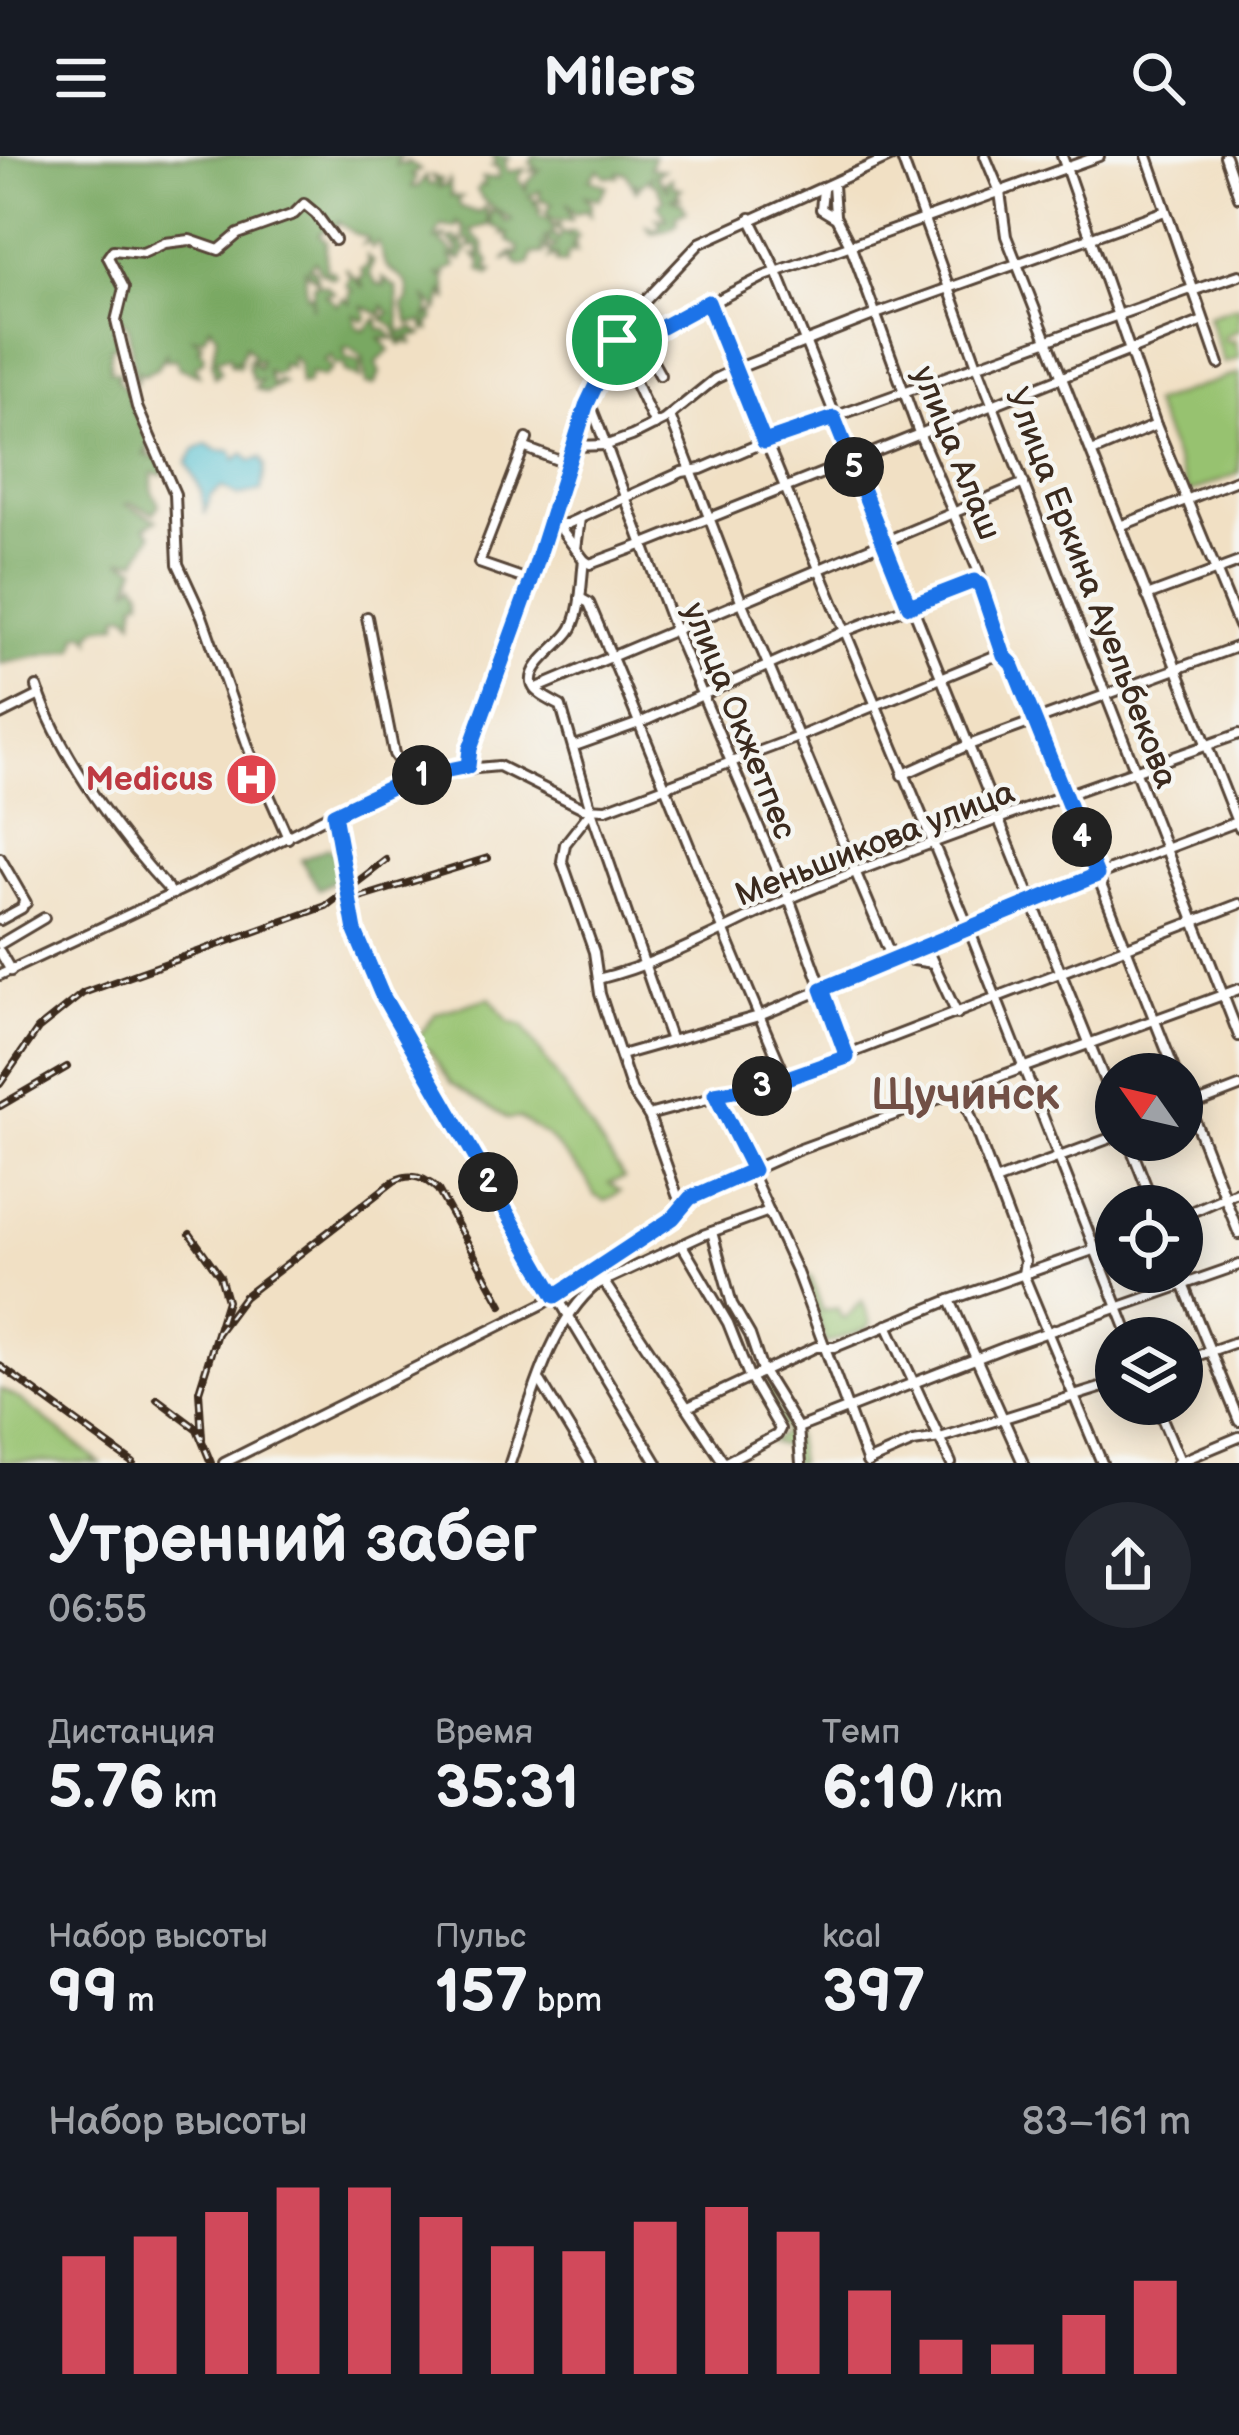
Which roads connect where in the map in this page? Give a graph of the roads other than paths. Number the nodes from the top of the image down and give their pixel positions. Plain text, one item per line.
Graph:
1 (897, 156) edge
2 (985, 156) edge
3 (1061, 156) edge
4 (1099, 156) edge
5 (1147, 156) edge
6 (1225, 156) edge
7 (991, 169) junction
8 (1066, 169) junction
9 (833, 185) junction
10 (823, 190) junction
11 (1000, 192) junction
12 (1239, 197) edge
13 (986, 198) junction
14 (1003, 210) junction
15 (1165, 212) junction
16 (835, 217) junction
17 (750, 218) junction
18 (924, 222) junction
19 (1088, 239) junction
20 (335, 240) dead end
21 (850, 248) junction
22 (1020, 265) junction
23 (777, 272) junction
24 (1239, 275) edge
25 (950, 290) junction
26 (1191, 290) junction
27 (708, 302) junction
28 (876, 314) junction
29 (1117, 315) junction
30 (1203, 321) junction
31 (640, 339) junction
32 (623, 340) junction
33 (1048, 341) junction
34 (804, 342) junction
35 (1129, 348) junction
36 (1219, 364) dead end
37 (977, 365) junction
38 (736, 369) junction
39 (660, 375) dead end
40 (1062, 377) junction
41 (903, 391) junction
42 (993, 402) junction
43 (586, 406) junction
44 (670, 416) junction
45 (834, 418) junction
46 (655, 425) junction
47 (1156, 425) junction
48 (919, 433) junction
49 (764, 442) junction
50 (607, 445) junction
51 (574, 446) junction
52 (1092, 452) junction
53 (851, 460) junction
54 (568, 464) junction
55 (692, 470) junction
56 (1239, 479) edge
57 (1024, 483) junction
58 (783, 488) junction
59 (1188, 498) junction
60 (627, 499) junction
61 (953, 516) junction
62 (709, 517) junction
63 (580, 518) junction
64 (554, 525) junction
65 (1120, 526) junction
66 (644, 544) junction
67 (884, 545) junction
68 (576, 550) junction
69 (584, 560) junction
70 (1239, 562) edge
71 (1217, 570) junction
72 (818, 572) junction
73 (531, 581) junction
74 (978, 581) junction
75 (1147, 596) junction
76 (580, 598) junction
77 (742, 603) junction
78 (909, 606) junction
79 (367, 616) dead end
80 (1239, 626) edge
81 (674, 628) junction
82 (843, 632) junction
83 (1239, 646) edge
84 (611, 655) junction
85 (1004, 656) junction
86 (769, 665) junction
87 (1178, 668) junction
88 (940, 678) junction
89 (534, 689) junction
90 (700, 694) junction
91 (1106, 694) junction
92 (874, 704) junction
93 (0, 715) edge
94 (1036, 720) junction
95 (642, 722) junction
96 (1239, 734) edge
97 (798, 737) junction
98 (1208, 745) junction
99 (575, 746) junction
100 (966, 746) junction
101 (728, 762) junction
102 (468, 766) junction
103 (1136, 770) junction
104 (902, 775) junction
105 (410, 778) junction
106 (667, 784) junction
107 (1066, 796) junction
108 (591, 810) junction
109 (334, 814) junction
110 (997, 820) junction
111 (1238, 823) edge
112 (288, 838) junction
113 (934, 845) junction
114 (1166, 847) junction
115 (0, 858) edge
116 (854, 872) junction
117 (1097, 875) junction
118 (173, 894) junction
119 (789, 898) junction
120 (1030, 902) junction
121 (1239, 904) edge
122 (44, 918) dead end
123 (0, 920) edge
124 (1195, 921) junction
125 (969, 929) junction
126 (723, 930) junction
127 (1126, 945) junction
128 (926, 947) junction
129 (0, 948) edge
130 (896, 959) junction
131 (934, 963) junction
132 (644, 964) junction
133 (11, 970) junction
134 (1060, 973) junction
135 (0, 974) edge
136 (598, 979) junction
137 (822, 989) junction
138 (1239, 989) edge
139 (1221, 995) junction
140 (996, 998) junction
141 (957, 1013) junction
142 (759, 1016) junction
143 (1154, 1018) junction
144 (1239, 1036) edge
145 (670, 1041) junction
146 (1090, 1042) junction
147 (1168, 1053) edge
148 (621, 1054) junction
149 (1095, 1055) edge
150 (847, 1057) junction
151 (1020, 1067) junction
152 (786, 1078) junction
153 (1239, 1087) edge
154 (961, 1091) junction
155 (715, 1094) junction
156 (1203, 1101) edge
157 (648, 1115) junction
158 (1095, 1144) edge
159 (1203, 1147) edge
160 (1056, 1159) junction
161 (753, 1170) junction
162 (995, 1180) junction
163 (1239, 1191) edge
164 (1224, 1197) junction
165 (684, 1204) junction
166 (1203, 1206) edge
167 (769, 1211) junction
168 (712, 1232) junction
169 (1239, 1234) edge
170 (682, 1245) junction
171 (1093, 1251) junction
172 (1239, 1265) edge
173 (595, 1270) junction
174 (1023, 1274) junction
175 (1203, 1278) edge
176 (604, 1282) junction
177 (1162, 1293) edge
178 (1185, 1293) edge
179 (555, 1296) junction
180 (950, 1300) junction
181 (1119, 1310) junction
182 (567, 1317) junction
183 (1122, 1317) edge
184 (887, 1325) junction
185 (1048, 1333) junction
186 (1239, 1341) edge
187 (824, 1347) junction
188 (1210, 1351) junction
189 (1203, 1354) edge
190 (975, 1360) junction
191 (762, 1370) junction
192 (749, 1376) junction
193 (540, 1381) junction
194 (913, 1384) junction
195 (1095, 1389) edge
196 (1075, 1394) junction
197 (688, 1407) junction
198 (849, 1408) junction
199 (1002, 1417) junction
200 (1239, 1420) edge
201 (1165, 1425) edge
202 (798, 1428) junction
203 (1239, 1437) edge
204 (940, 1438) junction
205 (512, 1461) edge
206 (1180, 1462) edge
207 (224, 1463) edge
208 (590, 1463) edge
209 (657, 1463) edge
210 (724, 1463) edge
211 (801, 1463) edge
212 (867, 1463) edge
213 (951, 1463) edge
214 (1023, 1463) edge
215 (1102, 1463) edge

1 - 9 street
1 - 18 street, Улица Еркина Ауельбекова
2 - 7 street
3 - 8 street
4 - 8 street
5 - 15 street
6 - 12 street
7 - 11 street
7 - 13 street
8 - 11 street
8 - 19 street
9 - 10 street
9 - 16 street
10 - 16 street, улица Алаш
10 - 17 street
11 - 13 street
11 - 14 street
13 - 14 street
13 - 18 street
14 - 22 street
15 - 19 street
15 - 26 street
16 - 21 street, улица Алаш
17 - 23 street
17 - 32 street
18 - 21 street
18 - 25 street, Улица Еркина Ауельбекова
19 - 22 street
19 - 29 street
20 - 112 street
21 - 23 street
21 - 28 street, улица Алаш
22 - 25 street
22 - 33 street
23 - 27 street
23 - 34 street
24 - 26 street
25 - 28 street
25 - 37 street, Улица Еркина Ауельбекова
26 - 29 street
26 - 30 street
27 - 31 street
27 - 38 street
28 - 34 street
28 - 41 street, улица Алаш
29 - 33 street
29 - 35 street
30 - 35 street
30 - 36 street
31 - 32 street
31 - 39 street
32 - 43 street
32 - 46 street
33 - 37 street
33 - 40 street
34 - 38 street
34 - 45 street
35 - 40 street
35 - 47 street
37 - 41 street
37 - 42 street, Улица Еркина Ауельбекова
38 - 44 street
38 - 49 street
40 - 42 street
40 - 52 street
41 - 45 street
41 - 48 street, улица Алаш
42 - 48 street
42 - 57 street, Улица Еркина Ауельбекова
43 - 50 street, улица Окжетпес
43 - 51 street
44 - 46 street
44 - 55 street
45 - 49 street
45 - 53 street
46 - 50 street
47 - 52 street
47 - 59 street
48 - 53 street
48 - 61 street, улица Алаш
49 - 55 street
49 - 58 street
50 - 51 street
50 - 60 street, улица Окжетпес
51 - 54 street
52 - 65 street
53 - 58 street
53 - 67 street
54 - 64 street
54 - 73 street
55 - 60 street
55 - 62 street
56 - 59 street
57 - 61 street
57 - 91 street, Улица Еркина Ауельбекова
58 - 62 street
58 - 72 street
59 - 65 street
59 - 71 street
60 - 63 street
60 - 66 street, улица Окжетпес
61 - 67 street
61 - 74 street, улица Алаш
62 - 66 street
62 - 77 street
63 - 64 street
63 - 68 street
64 - 68 street
64 - 73 street
65 - 75 street
66 - 69 street
66 - 81 street, улица Окжетпес
67 - 72 street
67 - 78 street
68 - 69 street
69 - 76 street
70 - 71 street
71 - 75 street
71 - 80 street
72 - 77 street
72 - 82 street
73 - 102 street
74 - 78 street
74 - 85 street, улица Алаш
75 - 87 street
76 - 84 street
76 - 89 street
77 - 81 street
77 - 86 street
78 - 82 street
78 - 88 street
79 - 105 street
81 - 84 street
81 - 90 street, улица Окжетпес
82 - 86 street
82 - 92 street
83 - 87 street
84 - 89 street
84 - 95 street
85 - 88 street
85 - 94 street, улица Алаш
86 - 90 street
86 - 97 street
87 - 91 street
87 - 98 street
88 - 92 street
88 - 100 street
89 - 99 street
90 - 95 street
90 - 101 street, улица Окжетпес
91 - 94 street
91 - 103 street, Улица Еркина Ауельбекова
92 - 97 street
92 - 104 street
93 - 118 street
94 - 100 street
94 - 107 street, улица Алаш
95 - 99 street
95 - 106 street
96 - 98 street, Меньшикова улица
97 - 101 street
97 - 116 street
98 - 103 street, Меньшикова улица
98 - 111 street
99 - 108 street
100 - 104 street
100 - 110 street
101 - 106 street
101 - 119 street, улица Окжетпес
102 - 105 street
102 - 108 street
103 - 107 street, Меньшикова улица
103 - 114 street, Улица Еркина Ауельбекова
104 - 113 street
105 - 109 street
106 - 108 street
106 - 126 street
107 - 110 street, Меньшикова улица
107 - 117 street, улица Алаш
108 - 132 street
108 - 136 street
109 - 112 street
109 - 179 street
110 - 113 street, Меньшикова улица
110 - 120 street
111 - 114 street
112 - 118 street
113 - 116 street, Меньшикова улица
113 - 125 street
114 - 117 street
114 - 124 street, Улица Еркина Ауельбекова
115 - 123 street
116 - 119 street, Меньшикова улица
116 - 130 street
117 - 120 street
117 - 127 street, улица Алаш
118 - 133 street
119 - 126 street, Меньшикова улица
119 - 137 street, улица Окжетпес
120 - 125 street
120 - 134 street
121 - 124 street
122 - 129 street
124 - 127 street
124 - 139 street, Улица Еркина Ауельбекова
125 - 128 street
125 - 140 street
126 - 132 street, Меньшикова улица
126 - 142 street
127 - 134 street
127 - 143 street, улица Алаш
128 - 130 street
128 - 131 street
129 - 133 street
130 - 131 street
130 - 137 street
131 - 141 street
132 - 136 street, Меньшикова улица
132 - 145 street
133 - 135 street
134 - 140 street
134 - 146 street
136 - 148 street
137 - 142 street
137 - 150 street, улица Окжетпес
138 - 139 street
139 - 143 street
139 - 144 street, Улица Еркина Ауельбекова
140 - 141 street
140 - 151 street
141 - 150 street
142 - 145 street
142 - 152 street
143 - 146 street
143 - 147 street, улица Алаш
145 - 148 street
146 - 149 street
146 - 151 street
148 - 157 street
150 - 152 street
151 - 154 street
151 - 160 street
152 - 155 street
153 - 156 street
154 - 161 street
154 - 162 street
155 - 157 street
155 - 161 street
157 - 165 street
158 - 160 street
159 - 164 street
160 - 162 street
160 - 171 street
161 - 165 street
161 - 167 street
162 - 174 street
163 - 164 street
164 - 166 street
164 - 169 street
165 - 173 street
167 - 168 street
167 - 187 street
168 - 170 street
168 - 191 street
170 - 176 street
170 - 192 street
171 - 174 street
171 - 181 street
172 - 175 street
173 - 176 street
173 - 179 street
174 - 180 street
174 - 185 street
176 - 182 street
176 - 197 street
177 - 181 street
178 - 188 street
179 - 182 street
179 - 207 street
180 - 184 street
180 - 190 street
181 - 183 street
181 - 185 street
182 - 193 street
182 - 209 street
184 - 187 street
184 - 194 street
185 - 190 street
185 - 196 street
186 - 188 street
187 - 191 street
187 - 198 street
188 - 189 street
188 - 200 street
190 - 194 street
190 - 199 street
191 - 192 street
191 - 202 street
192 - 197 street
192 - 210 street
193 - 205 street
193 - 208 street
194 - 198 street
194 - 204 street
195 - 196 street
196 - 199 street
196 - 215 street
197 - 210 street
198 - 202 street
198 - 212 street
199 - 204 street
199 - 214 street
201 - 206 street
202 - 211 street
203 - 206 street
204 - 212 street
204 - 213 street

